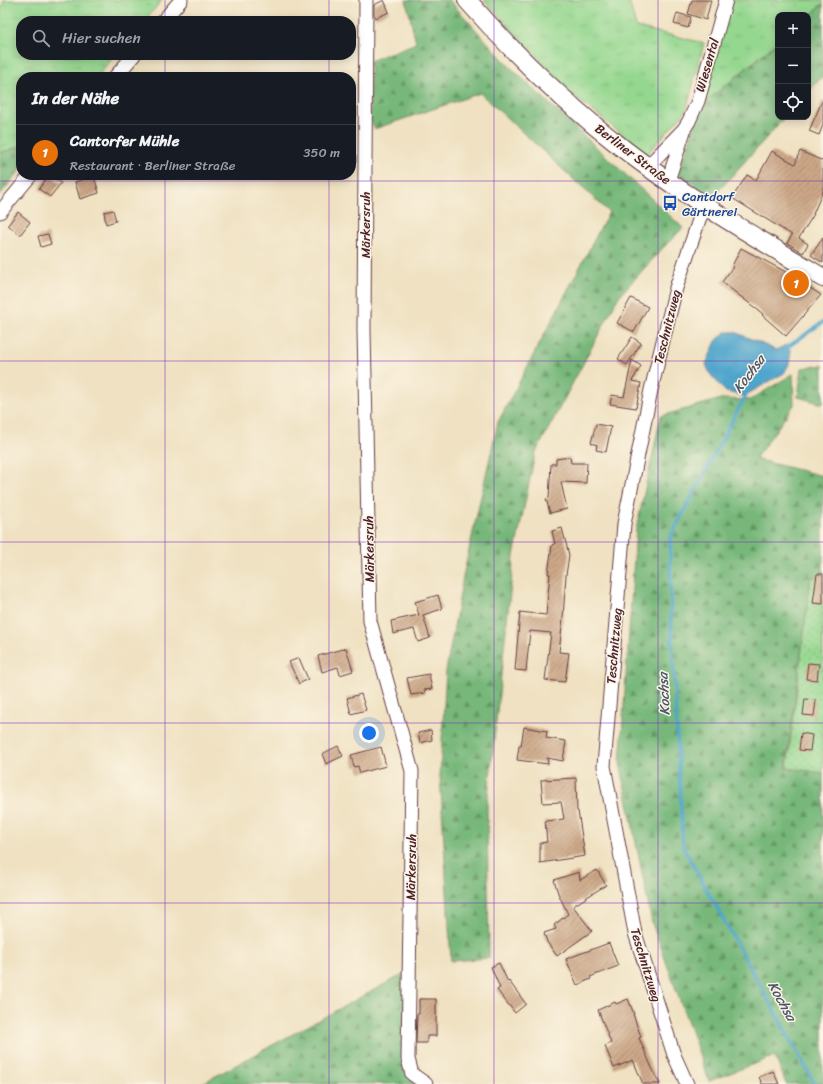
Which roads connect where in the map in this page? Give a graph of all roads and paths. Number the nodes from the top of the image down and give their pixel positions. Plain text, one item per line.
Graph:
1 (181, 0) edge
2 (366, 0) edge
3 (467, 0) edge
4 (726, 0) edge
5 (167, 16) edge
6 (130, 60) edge
7 (119, 72) edge
8 (684, 129) junction
9 (648, 166) junction
10 (27, 180) edge
11 (668, 181) junction
12 (707, 207) junction
13 (0, 212) edge
14 (823, 278) edge
15 (426, 1084) edge
16 (687, 1084) edge

1 - 5 street
2 - 15 street, Märkersruh
3 - 9 main road, Berliner Straße
4 - 8 street, Wiesental
6 - 7 street
8 - 9 street, Wiesental
8 - 11 street, Wiesental
9 - 11 main road, Berliner Straße
10 - 13 street
11 - 12 main road, Berliner Straße
12 - 14 main road, Berliner Straße
12 - 16 street, Teschnitzweg

